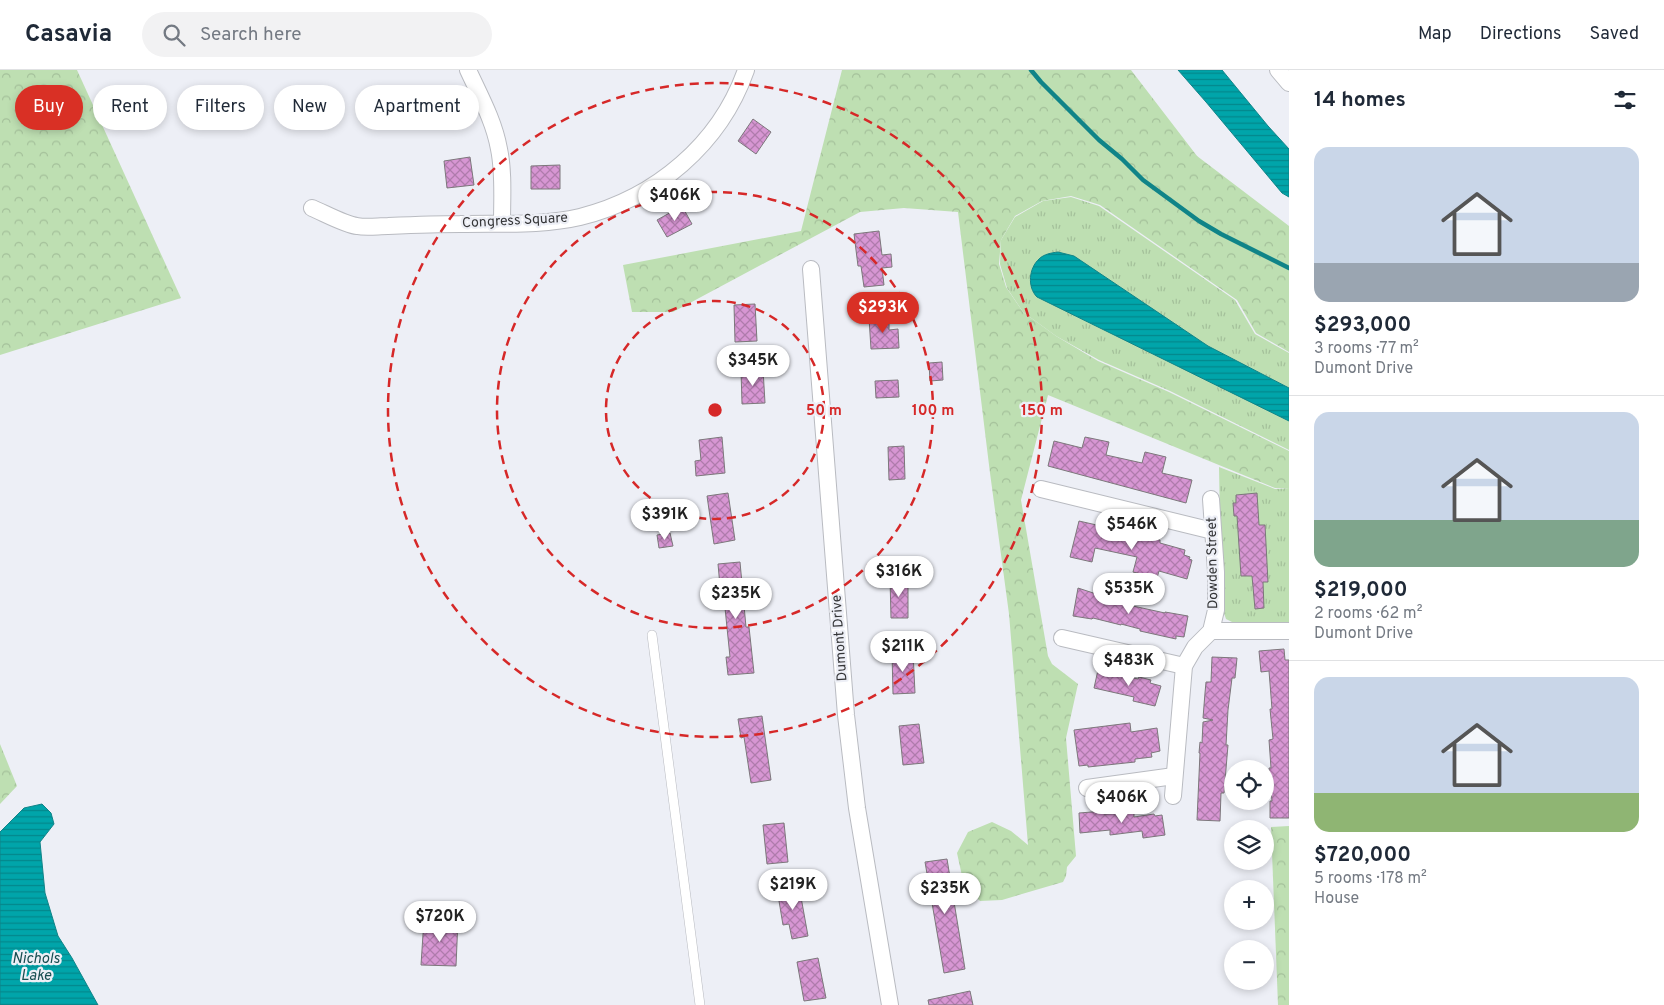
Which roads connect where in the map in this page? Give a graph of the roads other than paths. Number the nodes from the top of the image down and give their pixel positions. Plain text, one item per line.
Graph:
1 (468, 70) edge
2 (746, 70) edge
3 (312, 208) dead end
4 (502, 223) junction
5 (811, 269) dead end
6 (1041, 489) dead end
7 (1211, 500) dead end
8 (1213, 531) junction
9 (1211, 631) junction
10 (1289, 631) edge
11 (652, 635) dead end
12 (1062, 638) dead end
13 (1184, 666) junction
14 (1174, 776) junction
15 (1087, 788) dead end
16 (1173, 796) dead end
17 (700, 1005) edge
18 (890, 1005) edge

1 - 4 street
2 - 4 street, Congress Square
3 - 4 street, Congress Square
5 - 18 street, Dumont Drive
6 - 8 street
7 - 8 street, Dowden Street
8 - 9 street, Dowden Street
9 - 10 street
9 - 13 street
11 - 17 lane
12 - 13 street
13 - 14 street
14 - 15 street
14 - 16 street

